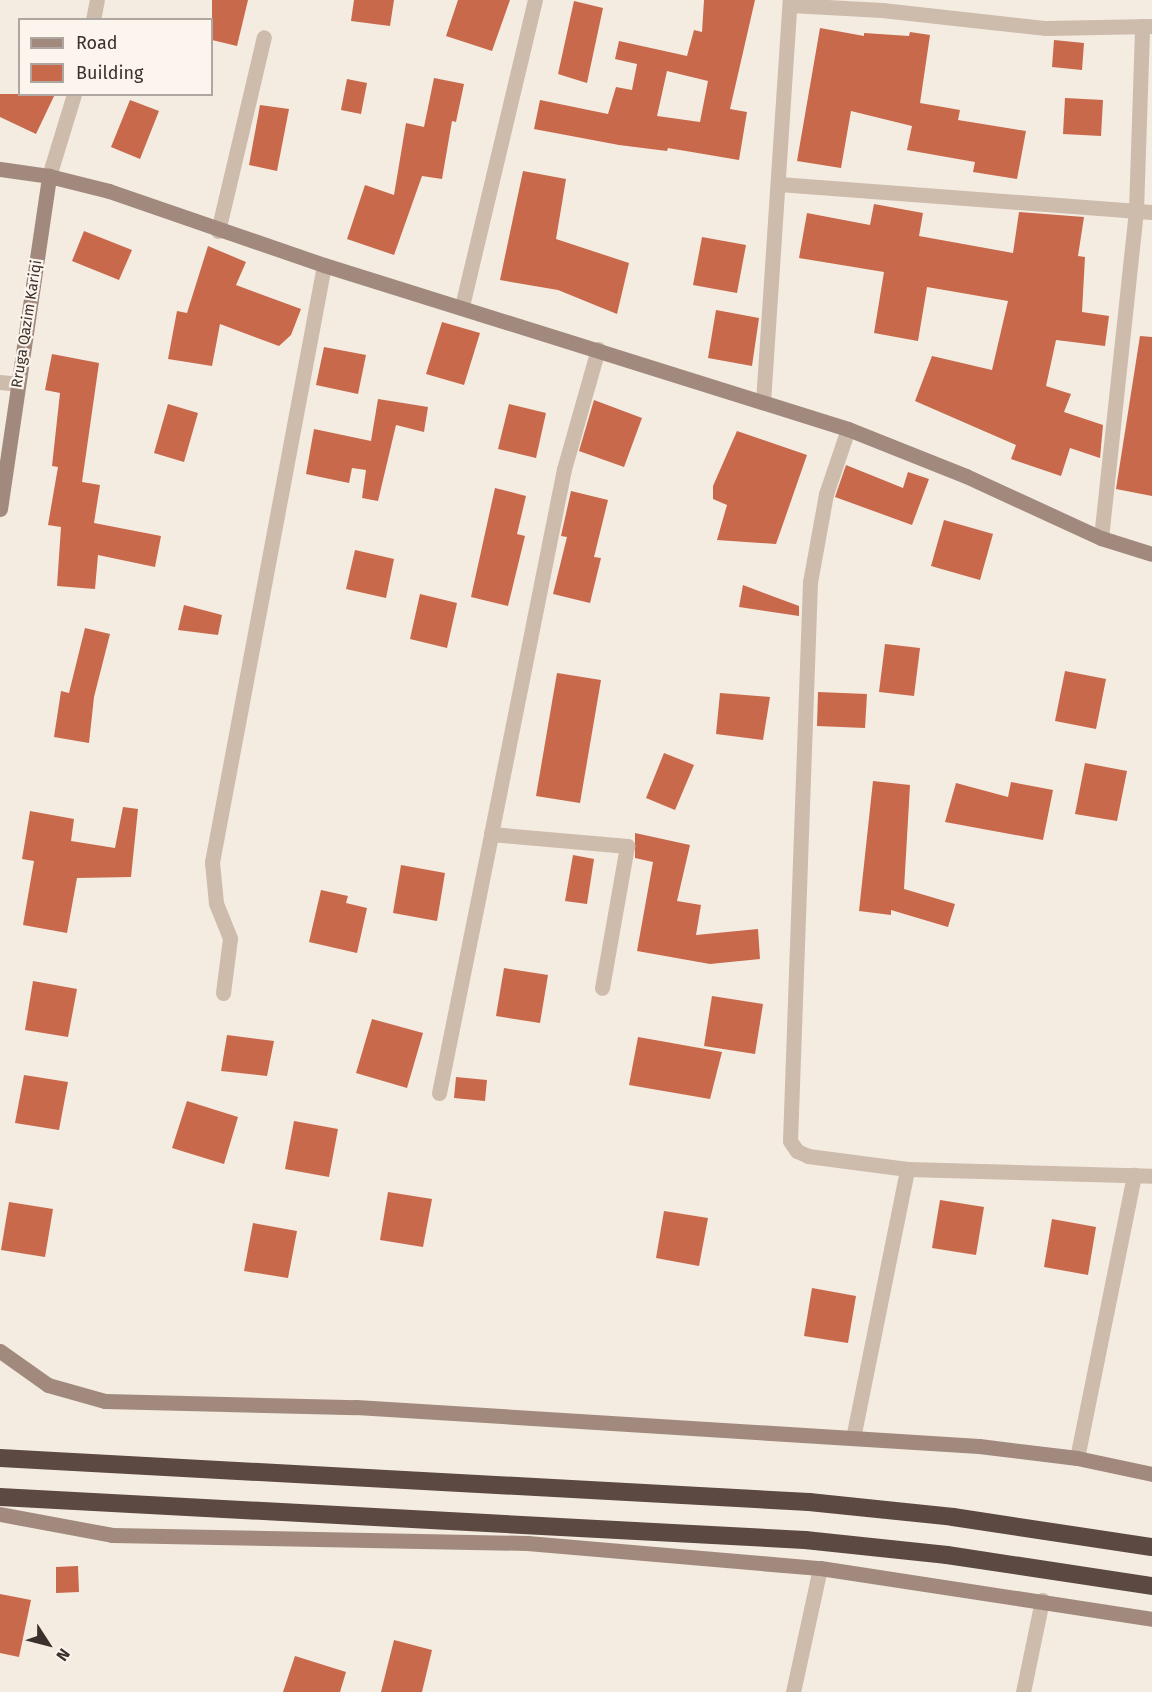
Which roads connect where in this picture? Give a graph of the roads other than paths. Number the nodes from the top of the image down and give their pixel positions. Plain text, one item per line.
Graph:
1 (97, 0) edge
2 (535, 0) edge
3 (790, 3) edge
4 (93, 18) edge
5 (1147, 26) edge
6 (264, 37) dead end
7 (73, 96) edge
8 (0, 169) edge
9 (49, 176) junction
10 (779, 184) junction
11 (1136, 211) junction
12 (1152, 212) edge
13 (218, 231) junction
14 (324, 265) junction
15 (462, 306) junction
16 (598, 349) junction
17 (0, 382) edge
18 (18, 384) junction
19 (763, 402) junction
20 (848, 429) junction
21 (0, 509) edge
22 (1101, 538) junction
23 (1152, 554) edge
24 (491, 834) junction
25 (602, 988) dead end
26 (223, 993) dead end
27 (439, 1093) dead end
28 (907, 1169) junction
29 (1134, 1175) junction
30 (1152, 1176) edge
31 (0, 1351) edge
32 (853, 1438) junction
33 (0, 1458) edge
34 (1077, 1458) junction
35 (1152, 1474) edge
36 (0, 1497) edge
37 (0, 1514) edge
38 (1152, 1547) edge
39 (820, 1568) junction
40 (1152, 1586) edge
41 (1042, 1600) junction
42 (1152, 1619) edge
43 (793, 1692) edge
44 (1023, 1692) edge

1 - 4 street
2 - 15 street
3 - 5 street
3 - 10 street
5 - 11 street
6 - 13 street
7 - 9 street
8 - 9 street
9 - 13 street
9 - 18 street, Rruga Qazim Kariqi
10 - 11 street
10 - 19 street
11 - 12 street
11 - 22 street
13 - 14 street
14 - 15 street
14 - 26 street
15 - 16 street
16 - 19 street
16 - 24 street
17 - 18 street
18 - 21 street, Rruga Qazim Kariqi
19 - 20 street
20 - 22 street
20 - 28 street
22 - 23 street
24 - 25 street
24 - 27 street
28 - 29 street
28 - 32 street
29 - 30 street
29 - 34 street
31 - 32 street
32 - 34 street
33 - 38 highway
34 - 35 street
36 - 40 highway
37 - 39 street
39 - 41 street
39 - 43 street
41 - 42 street
41 - 44 street

